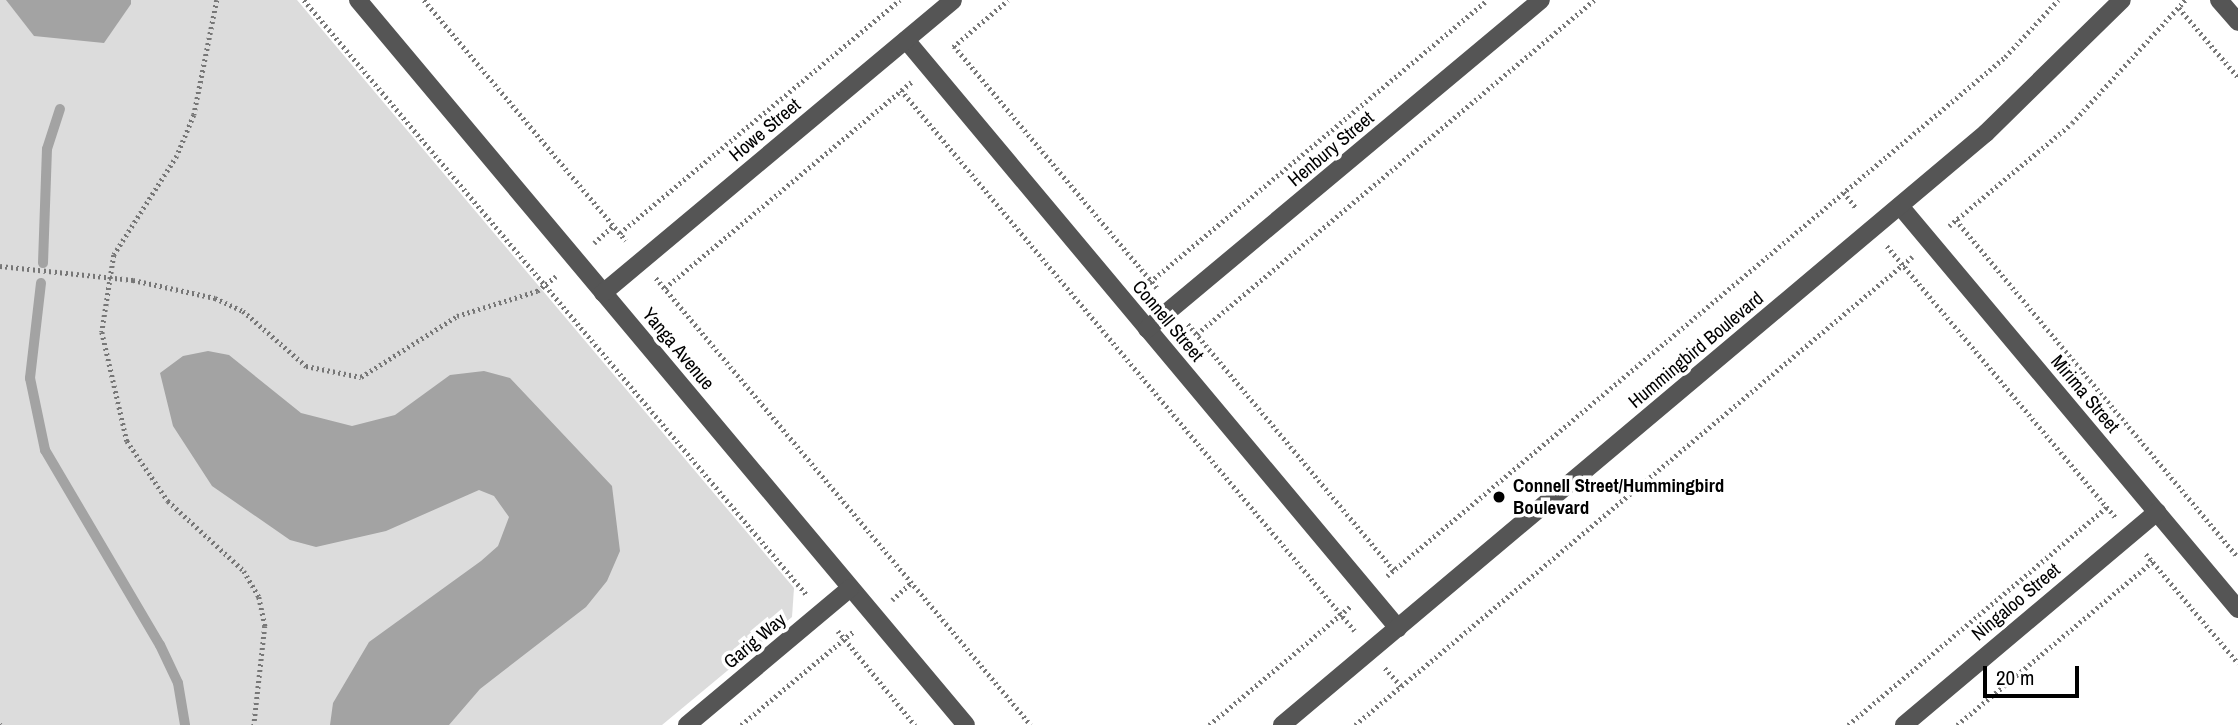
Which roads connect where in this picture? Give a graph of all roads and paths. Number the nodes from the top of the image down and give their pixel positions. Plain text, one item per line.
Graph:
1 (217, 0) edge
2 (303, 0) edge
3 (424, 0) edge
4 (900, 0) edge
5 (953, 0) edge
6 (1008, 0) edge
7 (1487, 0) edge
8 (1594, 0) edge
9 (2058, 0) edge
10 (2122, 0) edge
11 (2185, 0) edge
12 (2219, 0) edge
13 (362, 2) edge
14 (1534, 2) edge
15 (2179, 8) junction
16 (2238, 22) edge
17 (906, 40) junction
18 (929, 67) junction
19 (2238, 77) edge
20 (901, 90) junction
21 (1844, 192) junction
22 (1900, 206) junction
23 (1956, 220) junction
24 (1872, 229) junction
25 (620, 233) junction
26 (1930, 242) junction
27 (576, 259) junction
28 (642, 261) junction
29 (1903, 265) junction
30 (0, 266) edge
31 (108, 278) junction
32 (547, 283) junction
33 (665, 288) junction
34 (604, 293) junction
35 (1126, 303) junction
36 (1099, 326) junction
37 (1147, 330) junction
38 (1197, 334) dead end
39 (2107, 507) junction
40 (2157, 512) junction
41 (2130, 534) junction
42 (2238, 557) edge
43 (2153, 561) junction
44 (912, 582) junction
45 (850, 588) junction
46 (1367, 592) junction
47 (2238, 609) edge
48 (821, 613) junction
49 (874, 615) junction
50 (1341, 615) junction
51 (1398, 628) junction
52 (844, 639) junction
53 (1371, 651) junction
54 (2238, 663) edge
55 (1401, 686) junction
56 (1283, 723) edge
57 (254, 725) edge
58 (687, 725) edge
59 (741, 725) edge
60 (915, 725) edge
61 (966, 725) edge
62 (1031, 725) edge
63 (1209, 725) edge
64 (1354, 725) edge
65 (1848, 725) edge
66 (1904, 725) edge
67 (1957, 725) edge

1 - 31 path
2 - 32 path
3 - 25 path
4 - 25 path
5 - 17 street, Howe Street
6 - 18 path
7 - 35 path
8 - 38 path
9 - 21 path
10 - 22 street, Hummingbird Boulevard
11 - 15 path
12 - 16 street
13 - 27 street, Yanga Avenue
14 - 37 street, Henbury Street
15 - 19 path
15 - 23 path
17 - 18 street, Connell Street
17 - 28 street, Howe Street
18 - 20 path
18 - 35 street, Connell Street
20 - 33 path
20 - 36 path
21 - 24 path
21 - 46 path
22 - 24 street, Hummingbird Boulevard
22 - 26 street, Mirima Street
23 - 26 path
23 - 42 path
24 - 29 path
24 - 51 street, Hummingbird Boulevard
25 - 28 path
26 - 29 path
26 - 40 street, Mirima Street
27 - 32 path
27 - 34 street, Yanga Avenue
28 - 33 path
28 - 34 street, Howe Street
29 - 39 path
29 - 55 path
30 - 31 path
31 - 32 path
31 - 57 path
32 - 48 path
33 - 44 path
34 - 45 street, Yanga Avenue
35 - 36 path
35 - 37 street, Connell Street
36 - 50 path
37 - 46 street, Connell Street
39 - 41 path
39 - 65 path
40 - 41 street, Ningaloo Street
40 - 47 street, Mirima Street
41 - 43 path
41 - 66 street, Ningaloo Street
43 - 54 path
43 - 67 path
44 - 49 path
44 - 62 path
45 - 48 street, Garig Way
45 - 49 street, Yanga Avenue
46 - 50 path
46 - 51 street, Connell Street
48 - 52 path
48 - 58 street, Garig Way
49 - 52 path
49 - 61 street, Yanga Avenue
50 - 53 path
50 - 63 path
51 - 53 street, Hummingbird Boulevard
52 - 59 path
52 - 60 path
53 - 55 path
53 - 56 street, Hummingbird Boulevard
55 - 64 path

